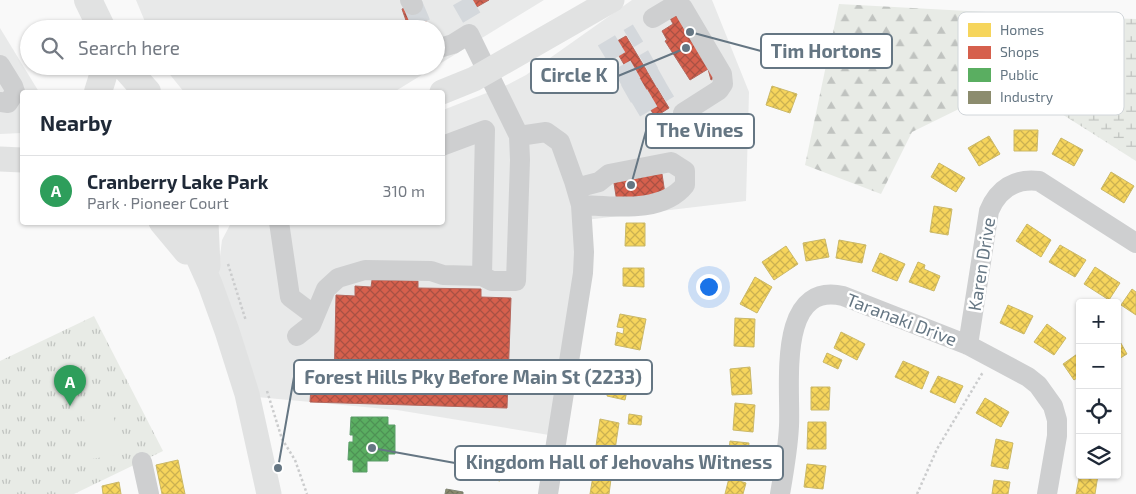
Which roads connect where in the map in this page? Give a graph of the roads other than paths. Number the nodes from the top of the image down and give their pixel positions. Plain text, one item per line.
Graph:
1 (88, 0) edge
2 (612, 0) edge
3 (653, 18) tunnel mouth
4 (98, 20) edge
5 (445, 46) edge
6 (0, 66) edge
7 (487, 71) junction
8 (103, 75) edge
9 (121, 75) edge
10 (132, 75) edge
11 (99, 90) edge
12 (127, 90) edge
13 (145, 90) edge
14 (445, 91) edge
15 (0, 102) edge
16 (683, 112) dead end
17 (519, 136) junction
18 (445, 145) edge
19 (0, 159) edge
20 (20, 160) edge
21 (604, 177) junction
22 (578, 197) junction
23 (609, 206) junction
24 (163, 225) edge
25 (183, 225) edge
26 (206, 225) edge
27 (279, 225) edge
28 (1136, 243) edge
29 (482, 276) junction
30 (210, 284) junction
31 (314, 315) junction
32 (297, 336) dead end
33 (968, 345) junction
34 (142, 462) dead end
35 (149, 494) edge
36 (269, 494) edge
37 (548, 494) edge
38 (780, 494) edge
39 (1047, 494) edge

1 - 4 highway
2 - 7 main road
3 - 16 street
5 - 7 street
6 - 15 street
7 - 14 main road
7 - 17 street
8 - 11 highway
9 - 12 highway
10 - 13 highway
17 - 22 street
17 - 29 street
18 - 29 street
19 - 20 main road
21 - 22 street
21 - 23 street
21 - 23 street
22 - 23 street
22 - 37 street
24 - 30 main road
25 - 30 main road
26 - 30 main road
27 - 31 street
28 - 33 street, Karen Drive
29 - 31 street
30 - 36 main road
31 - 32 street
33 - 38 street, Taranaki Drive
33 - 39 street, Taranaki Drive
34 - 35 street

